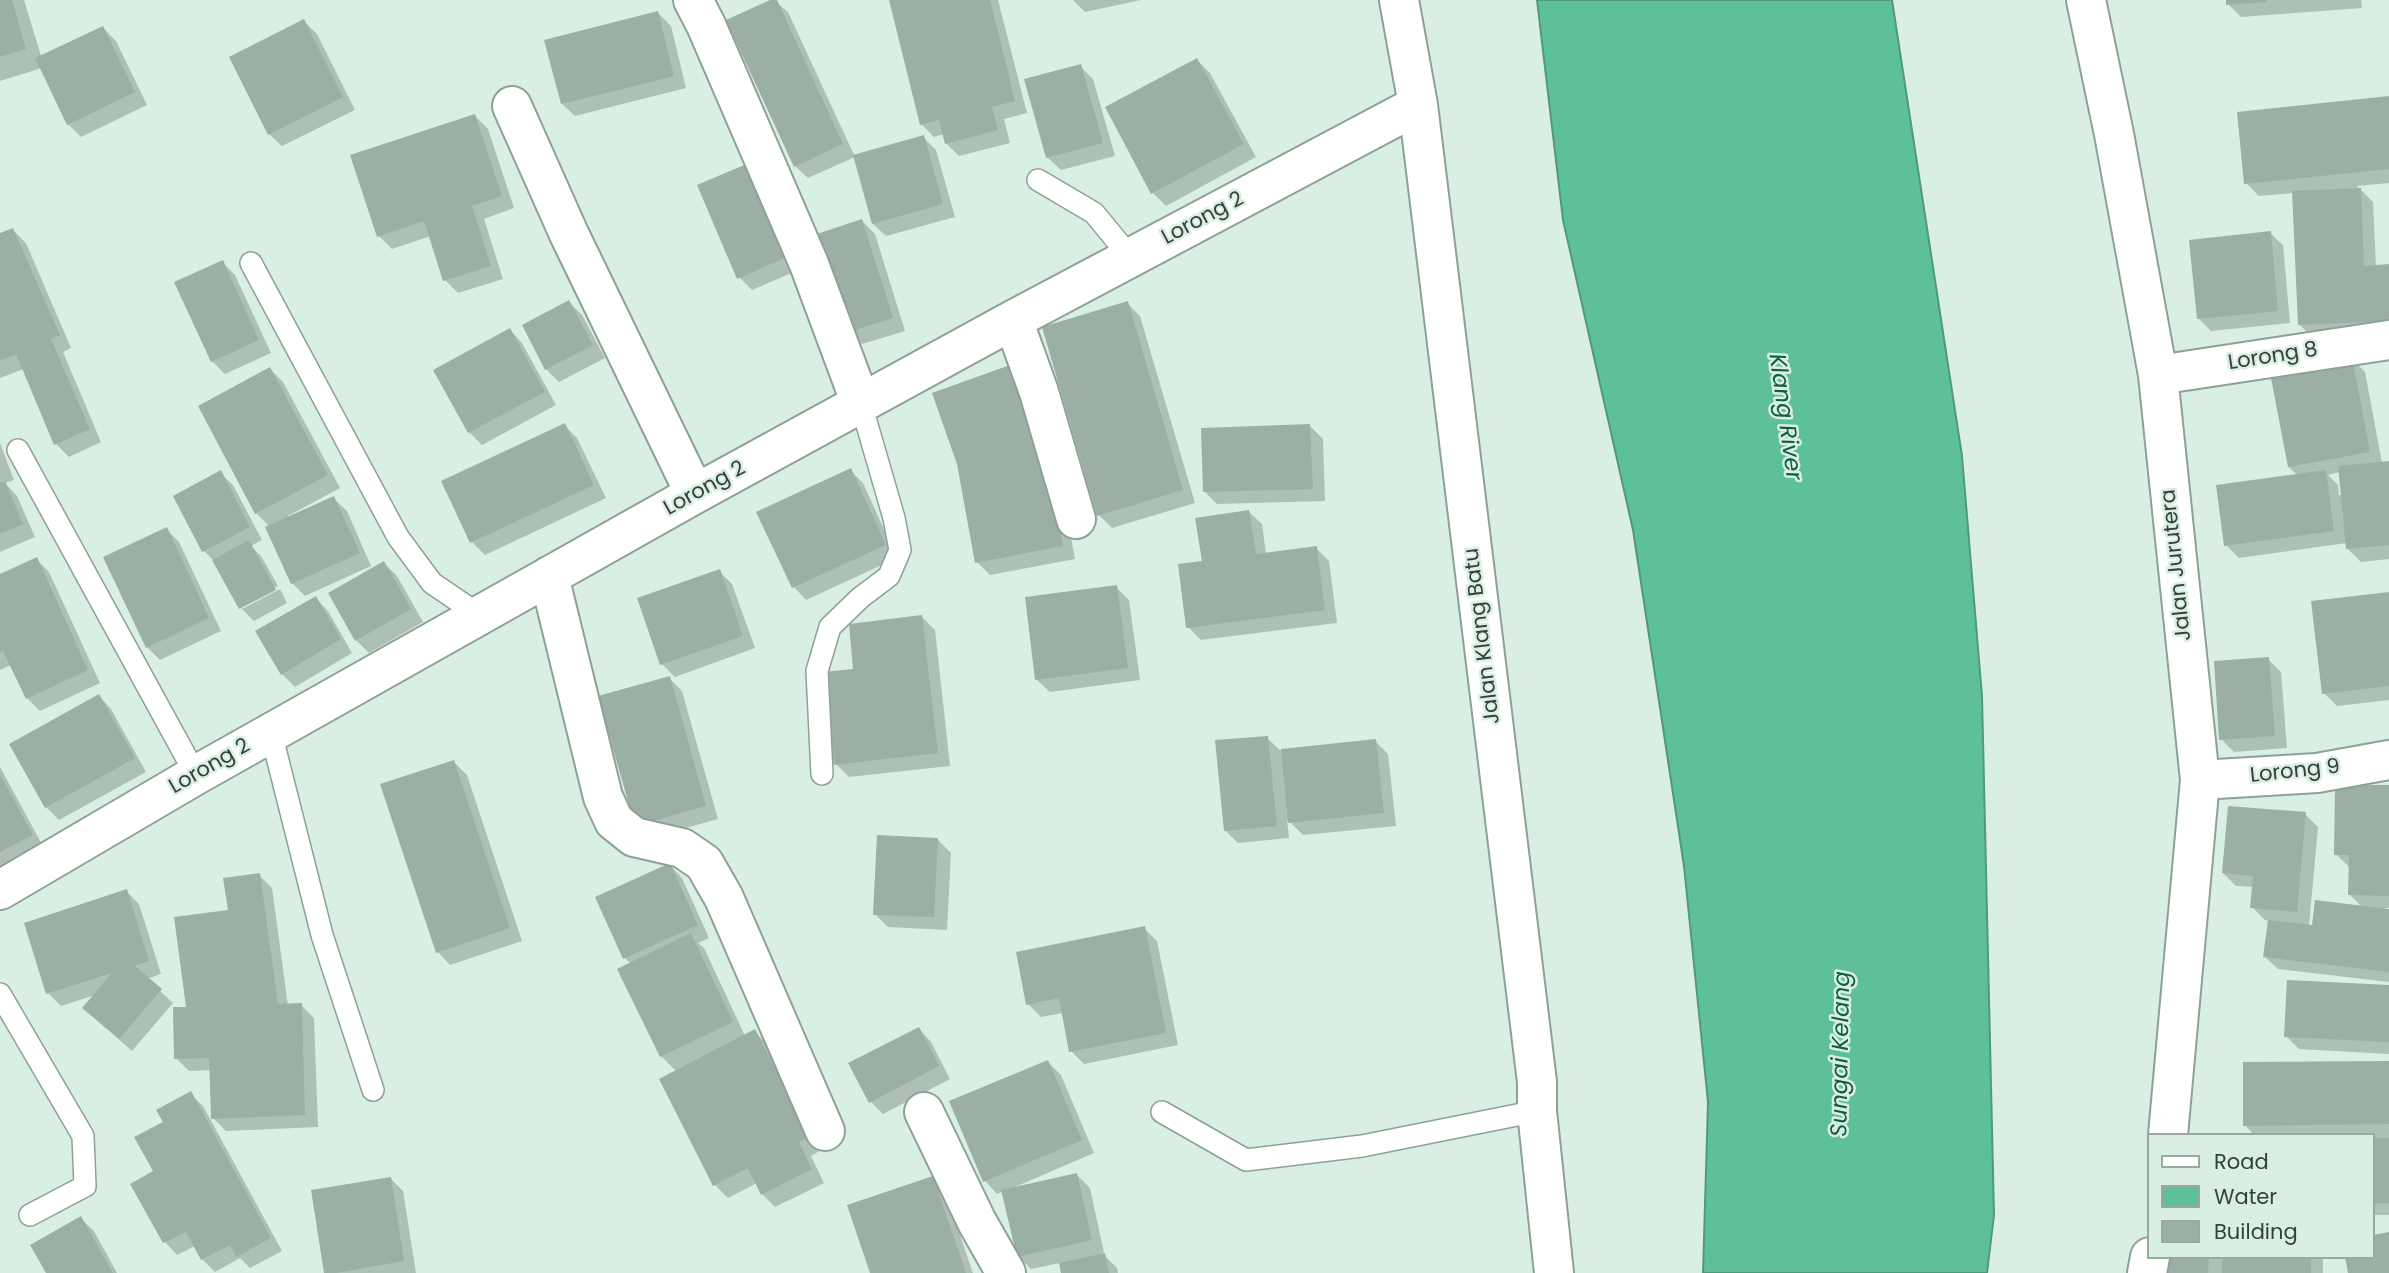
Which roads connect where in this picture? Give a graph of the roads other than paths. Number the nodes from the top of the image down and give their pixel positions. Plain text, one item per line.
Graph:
1 (693, 0) edge
2 (1399, 0) edge
3 (2086, 0) edge
4 (1418, 105) junction
5 (512, 106) dead end
6 (1038, 180) dead end
7 (1130, 258) junction
8 (251, 263) dead end
9 (1013, 320) junction
10 (2389, 340) edge
11 (2158, 375) junction
12 (861, 404) junction
13 (18, 450) dead end
14 (695, 494) junction
15 (1076, 519) dead end
16 (549, 576) junction
17 (479, 615) junction
18 (271, 733) junction
19 (2389, 760) edge
20 (822, 774) dead end
21 (195, 775) junction
22 (2200, 780) junction
23 (0, 890) edge
24 (0, 994) edge
25 (373, 1090) dead end
26 (1162, 1111) dead end
27 (1537, 1111) junction
28 (924, 1112) dead end
29 (825, 1131) dead end
30 (2168, 1133) edge
31 (30, 1215) dead end
32 (1006, 1273) edge
33 (1554, 1273) edge

1 - 12 street
2 - 4 street, Jalan Klang Batu
3 - 11 street, Jalan Jurutera
4 - 7 street, Lorong 2
4 - 27 street, Jalan Klang Batu
5 - 14 street
6 - 7 lane
7 - 9 street, Lorong 2
8 - 17 lane
9 - 12 street, Lorong 2
9 - 15 street
10 - 11 street, Lorong 8
11 - 22 street, Jalan Jurutera
12 - 14 street, Lorong 2
12 - 20 lane
13 - 21 lane
14 - 16 street, Lorong 2
16 - 17 street, Lorong 2
16 - 29 street
17 - 18 street, Lorong 2
18 - 21 street, Lorong 2
18 - 25 lane
19 - 22 street, Lorong 9
21 - 23 street, Lorong 2
22 - 30 street, Jalan Jurutera
24 - 31 lane
26 - 27 lane
27 - 33 street, Jalan Klang Batu
28 - 32 street

